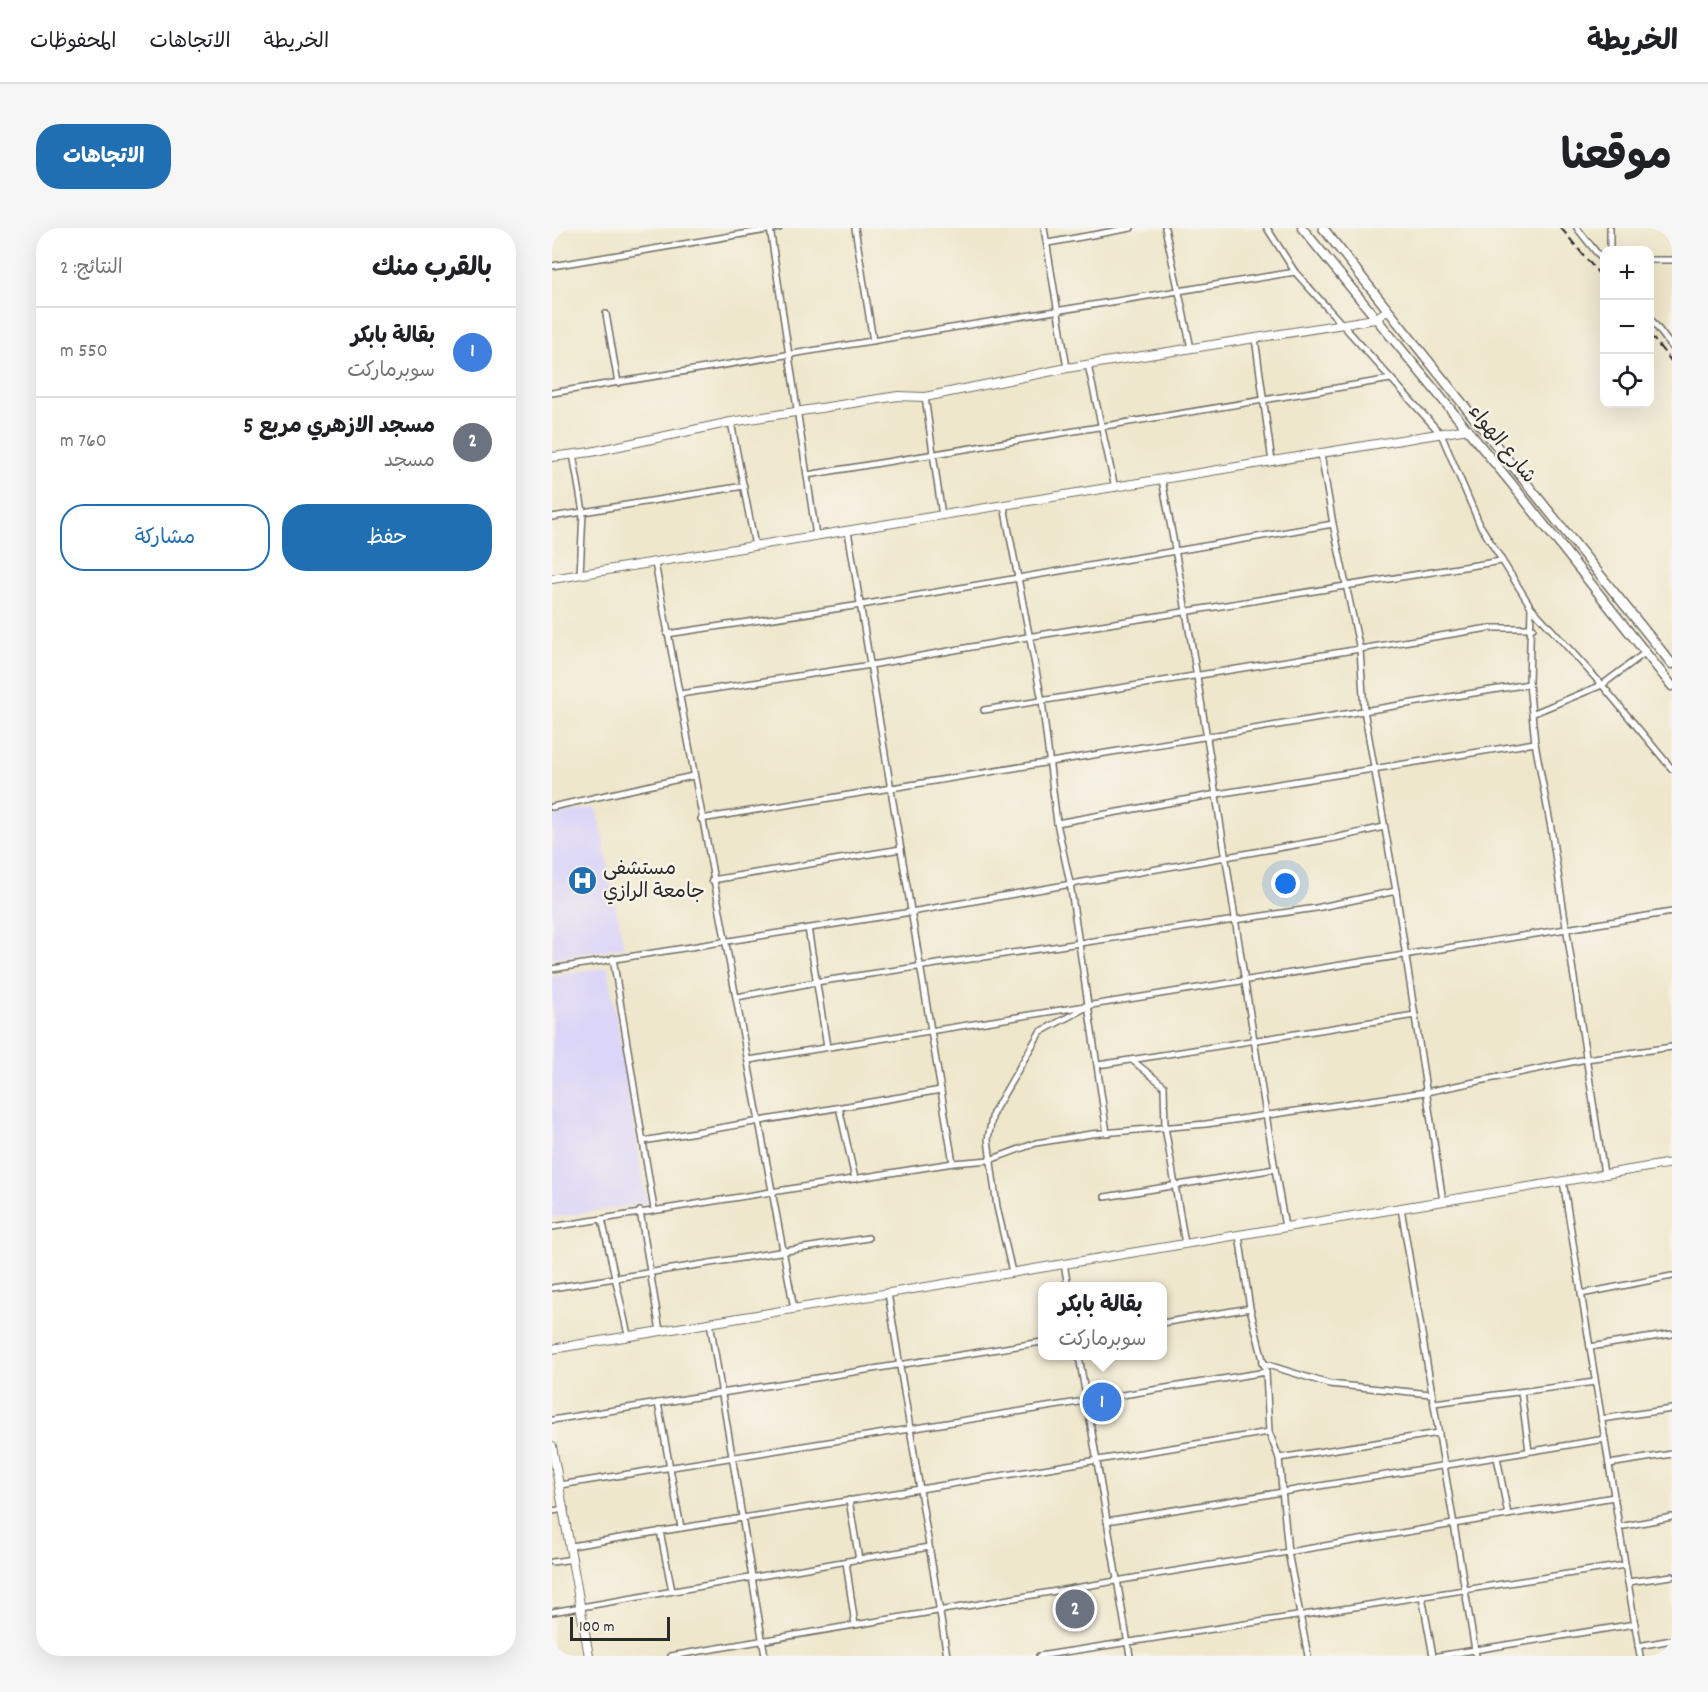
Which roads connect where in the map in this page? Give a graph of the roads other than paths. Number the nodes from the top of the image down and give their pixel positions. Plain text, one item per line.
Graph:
1 (779, 228) edge
2 (855, 228) edge
3 (1044, 228) edge
4 (1131, 228) edge
5 (1165, 228) edge
6 (1267, 228) edge
7 (1302, 228) edge
8 (1323, 228) edge
9 (1577, 228) edge
10 (1610, 228) edge
11 (770, 229) edge
12 (1048, 243) junction
13 (1610, 246) edge
14 (1600, 256) edge
15 (1654, 260) edge
16 (1672, 260) edge
17 (552, 266) edge
18 (1295, 273) junction
19 (1179, 291) junction
20 (1388, 310) junction
21 (1057, 311) junction
22 (606, 314) dead end
23 (1375, 319) junction
24 (1654, 323) edge
25 (1342, 324) junction
26 (1255, 338) junction
27 (873, 341) junction
28 (1672, 346) edge
29 (1191, 348) junction
30 (788, 355) junction
31 (1088, 365) junction
32 (1067, 368) junction
33 (1391, 379) junction
34 (618, 383) junction
35 (552, 393) edge
36 (925, 396) junction
37 (1264, 400) junction
38 (797, 412) junction
39 (731, 422) junction
40 (1103, 427) junction
41 (1468, 429) junction
42 (1441, 434) junction
43 (933, 453) junction
44 (573, 454) junction
45 (1321, 454) junction
46 (552, 457) edge
47 (1272, 462) junction
48 (807, 475) junction
49 (1162, 480) junction
50 (744, 486) junction
51 (1115, 488) junction
52 (1004, 506) junction
53 (583, 512) junction
54 (942, 516) junction
55 (552, 517) edge
56 (1333, 524) junction
57 (848, 531) junction
58 (816, 537) junction
59 (755, 546) junction
60 (1176, 551) junction
61 (1501, 561) junction
62 (655, 563) junction
63 (580, 575) junction
64 (1017, 578) junction
65 (552, 579) edge
66 (1346, 586) junction
67 (861, 605) junction
68 (1531, 607) junction
69 (1187, 612) junction
70 (1533, 628) junction
71 (667, 634) junction
72 (1027, 637) junction
73 (1360, 650) junction
74 (1646, 652) junction
75 (1672, 664) edge
76 (870, 666) junction
77 (1198, 675) junction
78 (1529, 684) junction
79 (1602, 685) junction
80 (1672, 686) edge
81 (680, 694) junction
82 (1042, 701) junction
83 (984, 710) dead end
84 (1364, 710) junction
85 (1534, 713) junction
86 (1208, 736) junction
87 (1535, 743) junction
88 (1051, 762) junction
89 (1672, 769) edge
90 (1374, 770) junction
91 (693, 776) junction
92 (891, 788) junction
93 (1217, 794) junction
94 (552, 807) edge
95 (701, 819) junction
96 (1057, 823) junction
97 (1384, 827) junction
98 (901, 849) junction
99 (1227, 857) junction
100 (712, 880) junction
101 (1070, 883) junction
102 (1396, 891) junction
103 (911, 912) junction
104 (1672, 912) edge
105 (1234, 918) junction
106 (808, 928) junction
107 (1567, 930) junction
108 (724, 940) junction
109 (1079, 942) junction
110 (1407, 956) junction
111 (613, 958) junction
112 (920, 966) junction
113 (552, 969) edge
114 (1244, 981) junction
115 (816, 982) junction
116 (736, 997) junction
117 (1090, 1006) junction
118 (1415, 1015) junction
119 (931, 1031) junction
120 (1255, 1042) junction
121 (827, 1047) junction
122 (1672, 1047) edge
123 (1586, 1059) junction
124 (749, 1060) junction
125 (1132, 1060) junction
126 (1098, 1065) junction
127 (940, 1090) junction
128 (1426, 1092) junction
129 (839, 1107) junction
130 (1266, 1115) junction
131 (760, 1122) junction
132 (1165, 1127) junction
133 (1107, 1133) junction
134 (643, 1141) junction
135 (990, 1160) junction
136 (953, 1163) junction
137 (1672, 1163) edge
138 (1275, 1169) junction
139 (1604, 1174) junction
140 (855, 1179) junction
141 (1563, 1181) junction
142 (1176, 1186) junction
143 (773, 1194) junction
144 (1105, 1197) dead end
145 (1443, 1201) junction
146 (1401, 1208) junction
147 (654, 1209) junction
148 (640, 1211) junction
149 (602, 1219) junction
150 (552, 1227) edge
151 (1285, 1227) junction
152 (1239, 1235) junction
153 (868, 1238) dead end
154 (1185, 1244) junction
155 (783, 1250) junction
156 (1064, 1264) junction
157 (1012, 1272) junction
158 (650, 1273) junction
159 (1672, 1276) edge
160 (616, 1278) junction
161 (1067, 1282) edge
162 (552, 1288) edge
163 (888, 1293) junction
164 (1581, 1294) junction
165 (1250, 1308) junction
166 (794, 1309) junction
167 (1167, 1322) edge
168 (710, 1323) junction
169 (660, 1331) junction
170 (1672, 1334) edge
171 (628, 1335) junction
172 (1038, 1343) edge
173 (1590, 1347) junction
174 (552, 1349) edge
175 (1080, 1360) edge
176 (1262, 1363) junction
177 (900, 1364) junction
178 (1266, 1372) junction
179 (1596, 1382) junction
180 (1521, 1392) junction
181 (722, 1393) junction
182 (1431, 1394) junction
183 (1087, 1400) junction
184 (658, 1403) junction
185 (1434, 1403) junction
186 (1672, 1409) edge
187 (1601, 1419) junction
188 (552, 1420) edge
189 (910, 1429) junction
190 (1269, 1432) junction
191 (1439, 1432) junction
192 (1605, 1439) junction
193 (552, 1446) edge
194 (1529, 1451) junction
195 (1672, 1454) edge
196 (732, 1457) junction
197 (1497, 1457) junction
198 (1279, 1458) junction
199 (553, 1460) edge
200 (1097, 1460) junction
201 (1609, 1464) junction
202 (1444, 1465) junction
203 (669, 1467) junction
204 (560, 1485) junction
205 (920, 1489) junction
206 (1283, 1491) junction
207 (1614, 1497) junction
208 (849, 1500) junction
209 (565, 1509) junction
210 (552, 1511) edge
211 (1508, 1515) junction
212 (1672, 1517) edge
213 (742, 1518) junction
214 (1107, 1521) junction
215 (1454, 1524) junction
216 (1619, 1527) junction
217 (681, 1528) junction
218 (660, 1532) junction
219 (571, 1546) junction
220 (929, 1546) junction
221 (1288, 1552) junction
222 (573, 1559) junction
223 (859, 1560) junction
224 (552, 1562) edge
225 (846, 1562) junction
226 (1625, 1565) junction
227 (1672, 1576) edge
228 (752, 1578) junction
229 (1117, 1581) junction
230 (1628, 1582) junction
231 (1465, 1590) junction
232 (672, 1591) junction
233 (1422, 1596) junction
234 (581, 1607) junction
235 (940, 1611) junction
236 (552, 1612) edge
237 (1300, 1615) junction
238 (1635, 1624) junction
239 (855, 1625) junction
240 (1672, 1640) edge
241 (762, 1641) junction
242 (1127, 1642) junction
243 (1638, 1646) junction
244 (1475, 1653) edge
245 (589, 1656) edge
246 (671, 1656) edge
247 (765, 1656) edge
248 (946, 1656) edge
249 (1039, 1656) edge
250 (1130, 1656) edge
251 (1308, 1656) edge
252 (1433, 1656) edge
253 (1438, 1656) edge
254 (1640, 1656) edge

1 - 11 street
2 - 27 street
3 - 12 street
4 - 12 street
5 - 19 street
6 - 18 street
7 - 23 main road, شارع الهواء
8 - 20 main road, شارع الهواء
9 - 14 street
10 - 13 street
11 - 17 street
11 - 30 street
12 - 21 street
15 - 16 street
18 - 19 street
18 - 25 street
19 - 21 street
19 - 29 street
20 - 23 street
20 - 75 main road, شارع الهواء
21 - 27 street
21 - 32 street
22 - 34 street
23 - 25 street
23 - 41 main road, شارع الهواء
24 - 28 street
25 - 26 street
25 - 33 street
26 - 29 street
26 - 37 street
27 - 30 street
29 - 31 street
30 - 34 street
30 - 38 street
31 - 32 street
31 - 40 street
32 - 36 street
33 - 37 street
33 - 42 street
34 - 35 street
36 - 38 street
36 - 43 street
37 - 40 street
37 - 47 street
38 - 39 street
38 - 48 street
39 - 44 street
39 - 50 street
40 - 43 street
40 - 51 street
41 - 42 street
41 - 74 main road, شارع الهواء
42 - 45 street
42 - 61 street
43 - 48 street
43 - 54 street
44 - 46 street
44 - 53 street
45 - 47 street
45 - 56 street
47 - 49 street
48 - 58 street
49 - 51 street
49 - 60 street
50 - 53 street
50 - 59 street
51 - 52 street
52 - 54 street
52 - 64 street
53 - 55 street
53 - 63 street
54 - 57 street
56 - 60 street
56 - 66 street
57 - 58 street
57 - 67 street
58 - 59 street
59 - 62 street
60 - 64 street
60 - 69 street
61 - 66 street
61 - 68 street
62 - 63 street
62 - 71 street
63 - 65 street
64 - 67 street
64 - 72 street
66 - 69 street
66 - 73 street
67 - 71 street
67 - 76 street
68 - 70 street
68 - 79 street
69 - 72 street
69 - 77 street
70 - 73 street
70 - 78 street
71 - 81 street
72 - 76 street
72 - 82 street
73 - 77 street
73 - 84 street
74 - 79 street
74 - 80 main road, شارع الهواء
76 - 81 street
76 - 92 street
77 - 82 street
77 - 86 street
78 - 84 street
78 - 85 street
79 - 85 street
79 - 89 street
81 - 91 street
82 - 83 street
82 - 88 street
84 - 86 street
84 - 90 street
85 - 87 street
86 - 88 street
86 - 93 street
87 - 90 street
87 - 107 street
88 - 92 street
88 - 96 street
90 - 93 street
90 - 97 street
91 - 94 street
91 - 95 street
92 - 95 street
92 - 98 street
93 - 96 street
93 - 99 street
95 - 100 street
96 - 101 street
97 - 99 street
97 - 102 street
98 - 100 street
98 - 103 street
99 - 101 street
99 - 105 street
100 - 108 street
101 - 103 street
101 - 109 street
102 - 105 street
102 - 110 street
103 - 106 street
103 - 112 street
104 - 107 street
105 - 109 street
105 - 114 street
106 - 108 street
106 - 115 street
107 - 110 street
107 - 123 street
108 - 111 street
108 - 116 street
109 - 112 street
109 - 117 street
110 - 114 street
110 - 118 street
111 - 113 street
111 - 134 street
112 - 115 street
112 - 119 street
114 - 117 street
114 - 120 street
115 - 116 street
115 - 121 street
116 - 124 street
117 - 119 street
117 - 126 street
117 - 135 street
118 - 120 street
118 - 128 street
119 - 121 street
119 - 127 street
120 - 125 street
120 - 130 street
121 - 124 street
122 - 123 street
123 - 128 street
123 - 139 street
124 - 131 street
125 - 126 street
125 - 132 street
126 - 133 street
127 - 129 street
127 - 136 street
128 - 130 street
128 - 145 street
129 - 131 street
129 - 140 street
130 - 132 street
130 - 138 street
131 - 134 street
131 - 143 street
132 - 133 street
132 - 142 street
133 - 135 street
134 - 147 street
135 - 136 street
135 - 157 street
136 - 140 street
137 - 139 street
138 - 142 street
138 - 151 street
139 - 141 street
140 - 143 street
141 - 145 street
141 - 164 street
142 - 144 street
142 - 154 street
143 - 147 street
143 - 155 street
145 - 146 street
146 - 151 street
146 - 182 street
147 - 148 street
148 - 149 street
148 - 158 street
149 - 150 street
149 - 160 street
151 - 152 street
152 - 154 street
152 - 165 street
153 - 155 street
154 - 156 street
155 - 158 street
155 - 166 street
156 - 157 street
156 - 161 street
157 - 163 street
158 - 160 street
158 - 169 street
159 - 164 street
160 - 162 street
160 - 171 street
163 - 166 street
163 - 177 street
164 - 173 street
165 - 167 street
165 - 176 street
166 - 168 street
168 - 169 street
168 - 181 street
169 - 171 street
170 - 173 street
171 - 174 street
172 - 177 street
173 - 179 street
175 - 183 street
176 - 178 street
176 - 182 street
177 - 181 street
177 - 189 street
178 - 183 street
178 - 190 street
179 - 180 street
179 - 187 street
180 - 185 street
180 - 194 street
181 - 184 street
181 - 196 street
182 - 185 street
183 - 189 street
183 - 200 street
184 - 188 street
184 - 203 street
185 - 191 street
186 - 187 street
187 - 192 street
189 - 196 street
189 - 205 street
190 - 198 street
190 - 200 street
191 - 198 street
191 - 202 street
192 - 194 street
192 - 201 street
193 - 199 street
194 - 197 street
195 - 201 street
196 - 203 street
196 - 213 street
197 - 202 street
197 - 211 street
198 - 206 street
199 - 204 street
200 - 205 street
200 - 214 street
201 - 207 street
202 - 206 street
202 - 215 street
203 - 204 street
203 - 217 street
204 - 209 street
205 - 208 street
205 - 220 street
206 - 214 street
206 - 221 street
207 - 211 street
207 - 216 street
208 - 213 street
208 - 223 street
209 - 210 street
209 - 219 street
211 - 215 street
212 - 216 street
213 - 217 street
213 - 228 street
214 - 229 street
215 - 221 street
215 - 231 street
216 - 226 street
217 - 218 street
218 - 219 street
218 - 232 street
219 - 222 street
220 - 223 street
220 - 235 street
221 - 229 street
221 - 237 street
222 - 224 street
222 - 234 street
223 - 225 street
225 - 228 street
225 - 239 street
226 - 230 street
226 - 231 street
227 - 230 street
228 - 232 street
228 - 241 street
229 - 235 street
229 - 242 street
230 - 238 street
231 - 233 street
231 - 244 street
232 - 234 street
233 - 237 street
233 - 252 street
234 - 236 street
234 - 245 street
235 - 239 street
235 - 248 street
237 - 242 street
237 - 251 street
238 - 243 street
238 - 244 street
239 - 241 street
240 - 243 street
241 - 246 street
241 - 247 street
242 - 249 street
242 - 250 street
243 - 254 street
244 - 253 street

